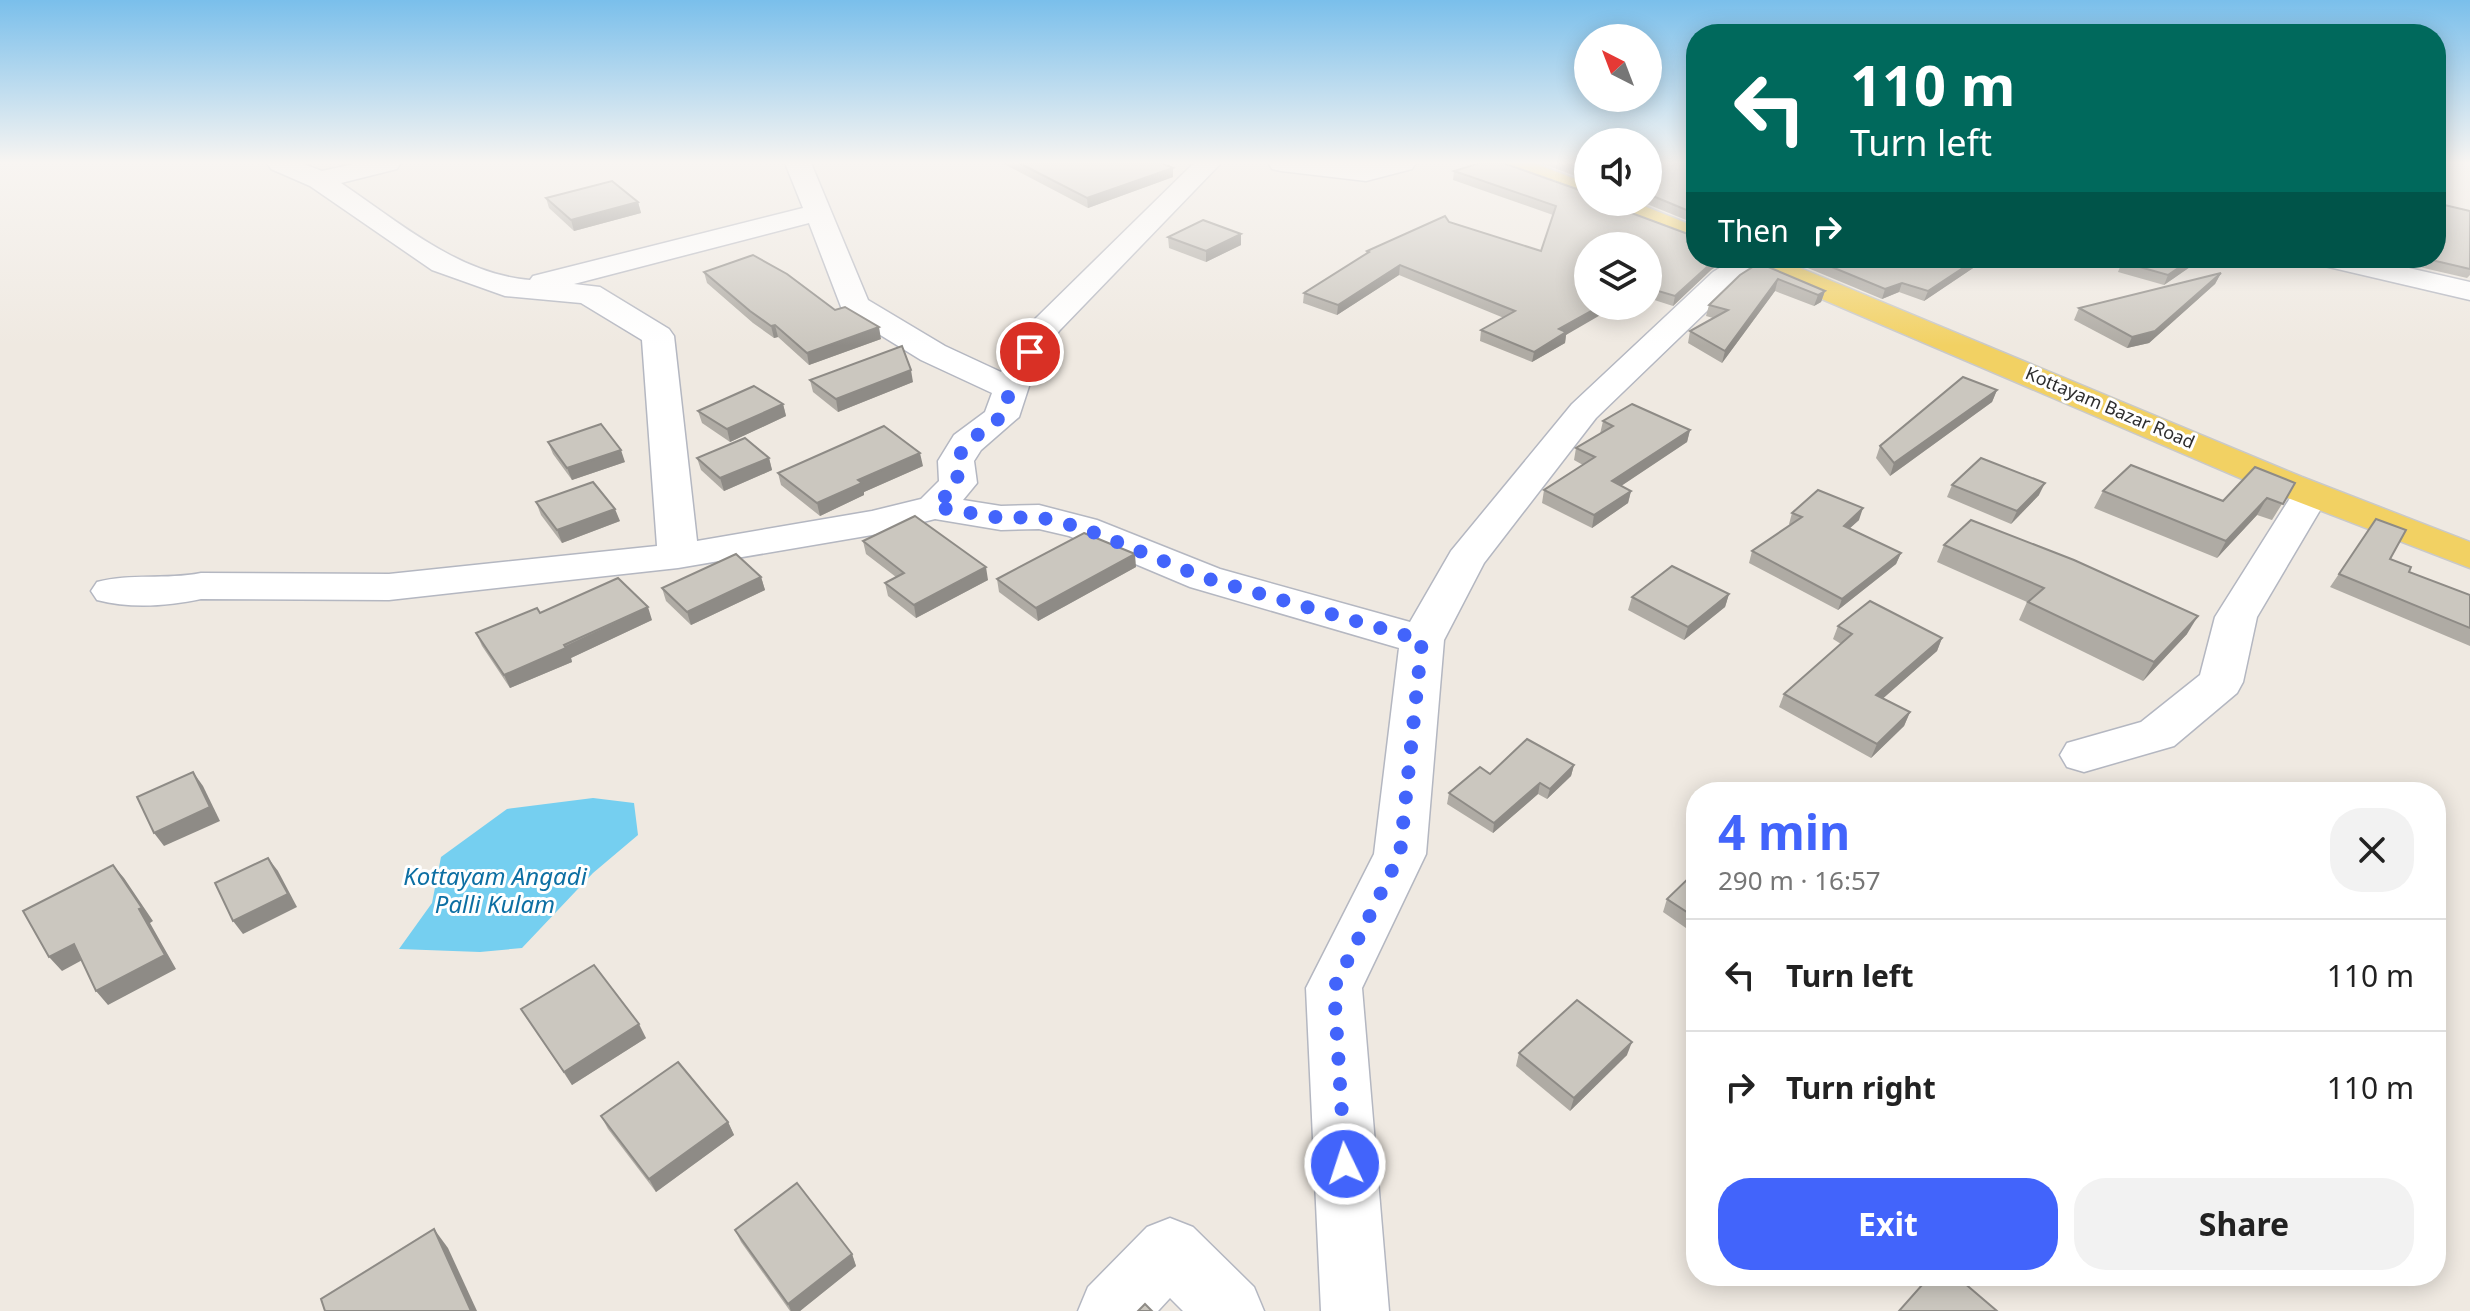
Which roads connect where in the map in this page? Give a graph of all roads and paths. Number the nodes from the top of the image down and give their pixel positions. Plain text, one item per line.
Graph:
1 (384, 224) edge
2 (771, 224) edge
3 (824, 224) edge
4 (1147, 224) edge
5 (1664, 224) edge
6 (1686, 233) edge
7 (1740, 268) edge
8 (1776, 268) edge
9 (2370, 268) edge
10 (519, 288) junction
11 (2470, 291) edge
12 (1011, 389) junction
13 (2310, 495) junction
14 (935, 507) junction
15 (678, 556) junction
16 (2470, 556) edge
17 (112, 591) dead end
18 (1422, 640) junction
19 (2084, 755) dead end
20 (1112, 1311) edge
21 (1230, 1311) edge
22 (1355, 1311) edge

1 - 10 street
2 - 10 street
3 - 12 street
4 - 12 street
5 - 6 main road
7 - 18 street
8 - 13 main road, Kottayam Bazar Road
9 - 11 street
10 - 15 street
12 - 14 street
13 - 16 main road, Kottayam Bazar Road
13 - 19 street
14 - 15 street
14 - 18 street
15 - 17 street
18 - 22 street
20 - 21 street

